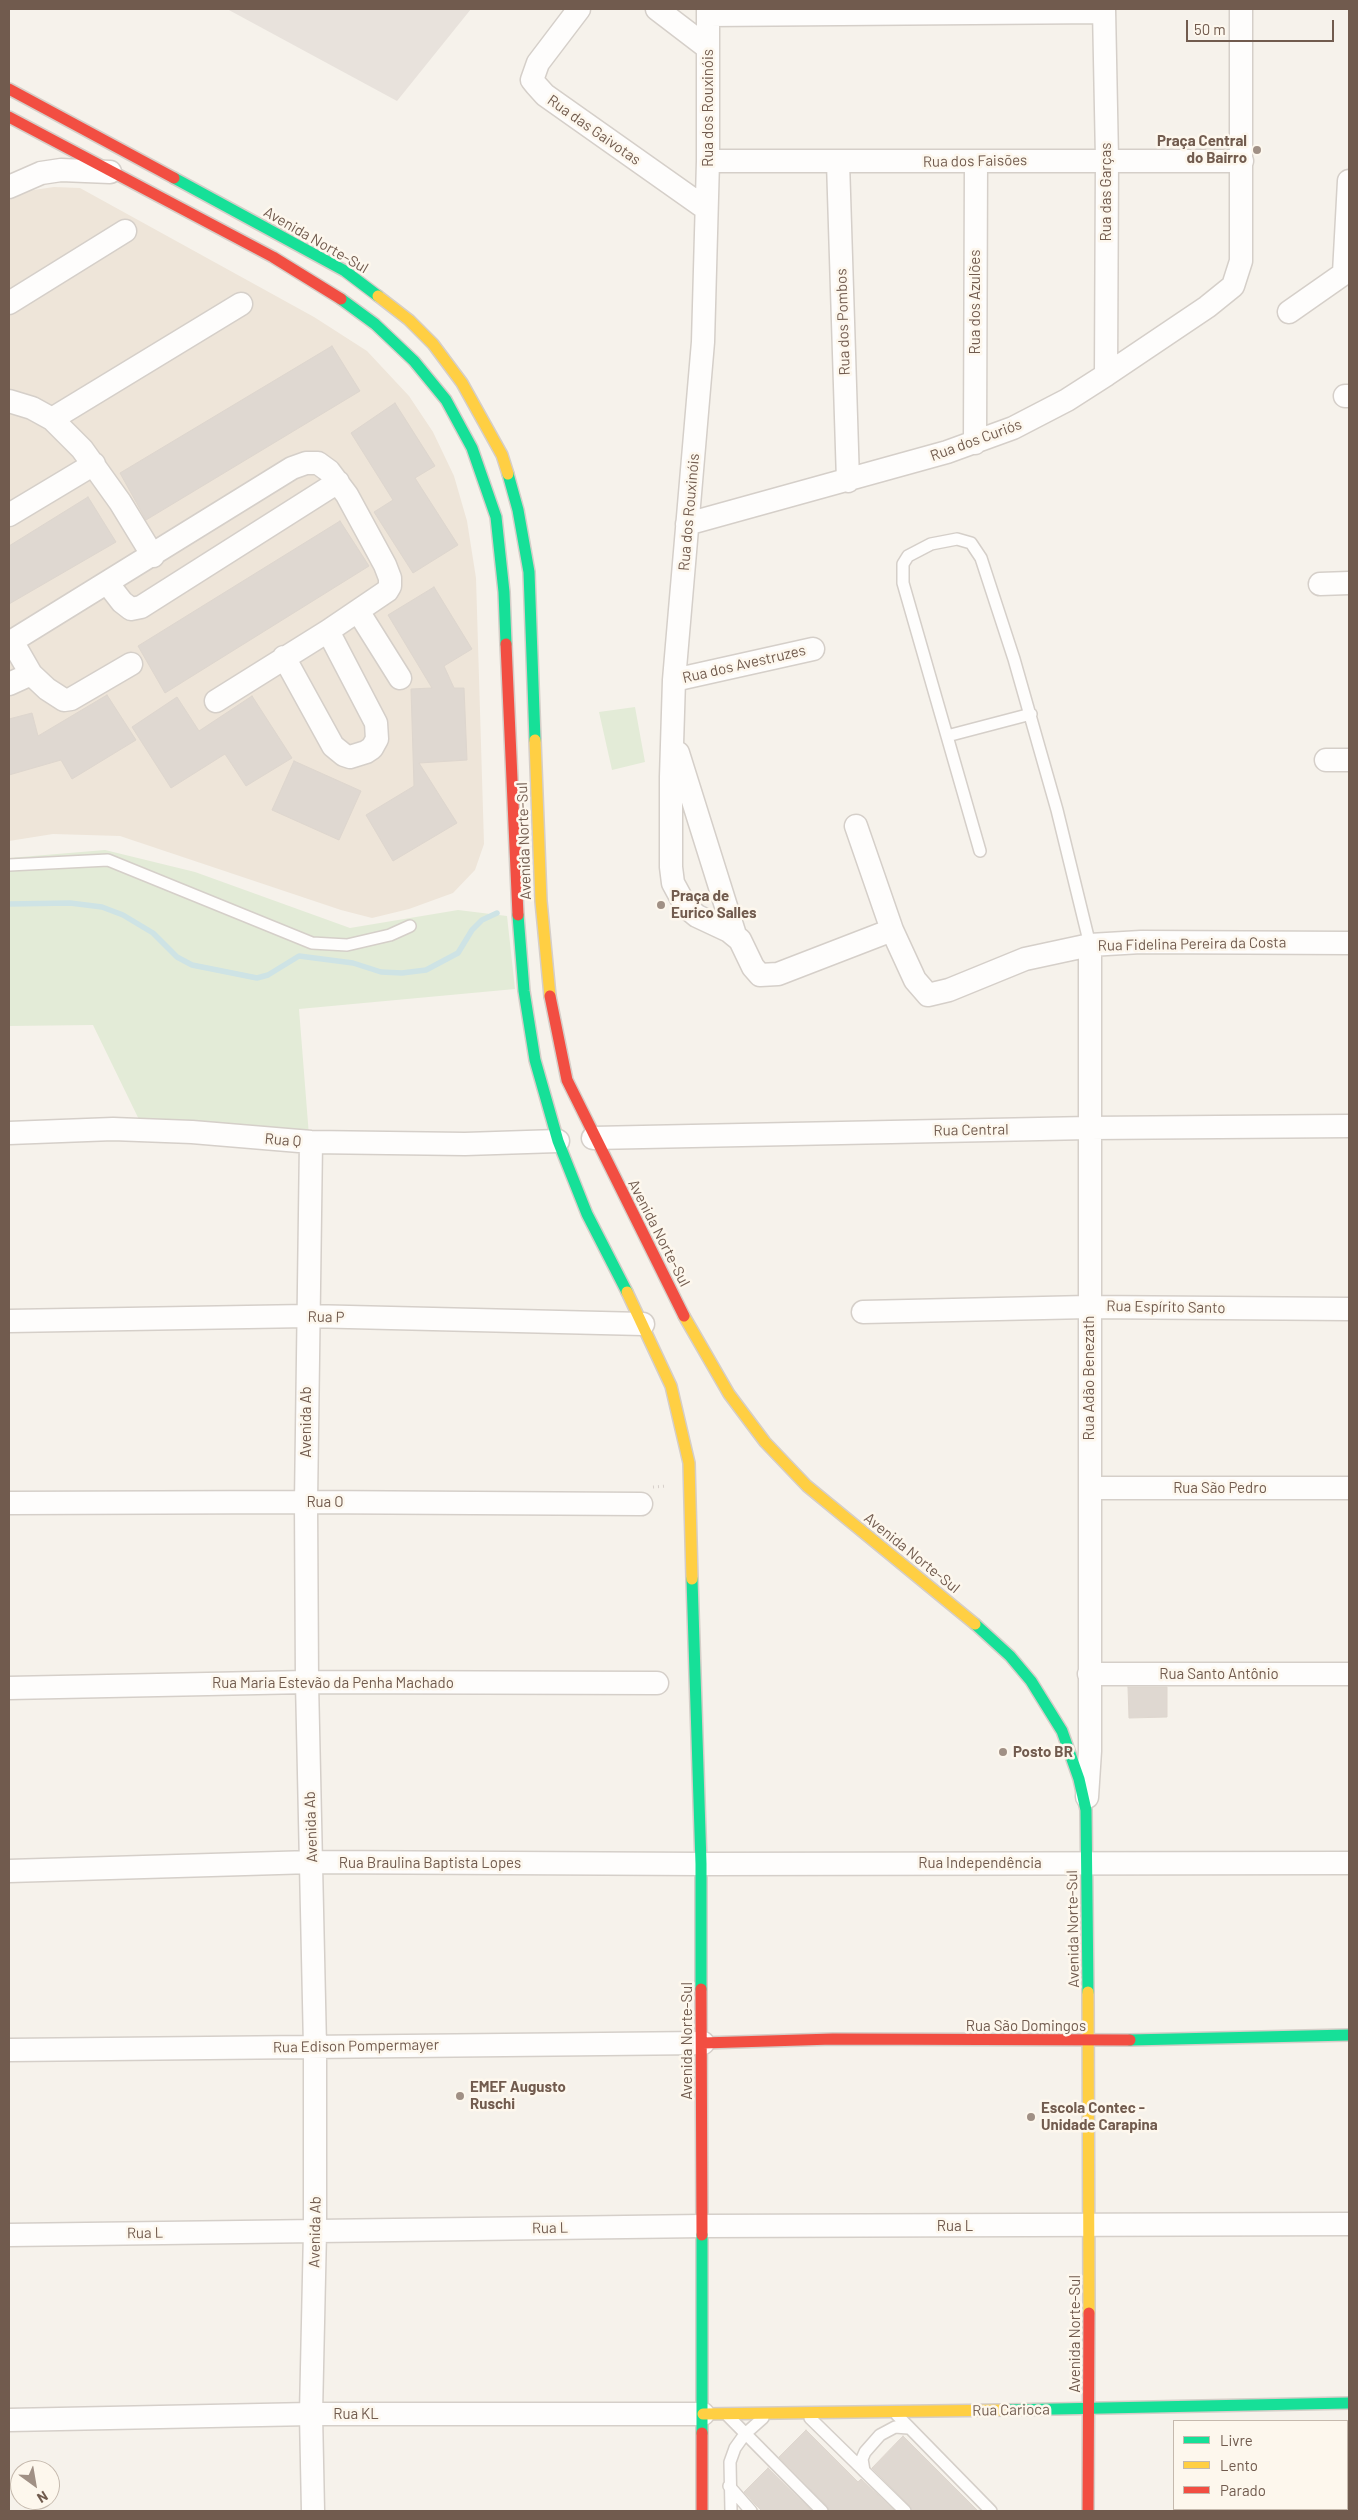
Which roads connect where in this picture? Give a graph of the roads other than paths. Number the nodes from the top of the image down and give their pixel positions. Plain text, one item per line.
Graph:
1 (579, 9) edge
2 (657, 9) edge
3 (1241, 9) edge
4 (1104, 10) edge
5 (708, 12) edge
6 (708, 48) junction
7 (9, 89) edge
8 (9, 117) edge
9 (1107, 159) junction
10 (708, 161) junction
11 (1242, 161) junction
12 (838, 162) junction
13 (976, 162) junction
14 (113, 172) junction
15 (1349, 180) edge
16 (9, 187) edge
17 (705, 208) junction
18 (125, 231) dead end
19 (1347, 272) edge
20 (9, 303) edge
21 (241, 304) dead end
22 (1290, 312) dead end
23 (1106, 375) junction
24 (9, 401) edge
25 (52, 419) junction
26 (975, 443) junction
27 (94, 464) junction
28 (848, 481) junction
29 (338, 482) junction
30 (9, 515) edge
31 (687, 524) junction
32 (153, 556) junction
33 (1349, 583) edge
34 (108, 584) junction
35 (1320, 584) dead end
36 (358, 611) junction
37 (328, 631) junction
38 (10, 642) edge
39 (813, 649) dead end
40 (284, 657) junction
41 (131, 664) dead end
42 (31, 674) junction
43 (400, 678) dead end
44 (674, 680) junction
45 (9, 684) edge
46 (216, 701) dead end
47 (1031, 714) junction
48 (673, 735) junction
49 (947, 736) junction
50 (1326, 760) dead end
51 (1349, 760) edge
52 (856, 826) dead end
53 (980, 851) dead end
54 (9, 865) edge
55 (410, 926) dead end
56 (892, 930) junction
57 (735, 935) junction
58 (1349, 943) edge
59 (1090, 945) junction
60 (1349, 1126) edge
61 (1089, 1128) junction
62 (9, 1133) edge
63 (594, 1138) junction
64 (558, 1141) junction
65 (311, 1142) junction
66 (1088, 1307) junction
67 (1349, 1309) edge
68 (863, 1312) dead end
69 (307, 1316) junction
70 (9, 1321) edge
71 (643, 1324) junction
72 (1090, 1488) junction
73 (1349, 1488) edge
74 (306, 1502) junction
75 (9, 1503) edge
76 (641, 1504) road end
77 (1088, 1674) junction
78 (1349, 1674) edge
79 (307, 1682) junction
80 (657, 1683) dead end
81 (9, 1688) edge
82 (1086, 1810) junction
83 (312, 1862) junction
84 (1087, 1862) junction
85 (1349, 1863) edge
86 (702, 1864) junction
87 (9, 1871) edge
88 (1349, 2035) edge
89 (1089, 2041) junction
90 (703, 2043) junction
91 (315, 2047) junction
92 (9, 2050) edge
93 (1349, 2224) edge
94 (703, 2226) junction
95 (1090, 2226) junction
96 (315, 2231) junction
97 (9, 2235) edge
98 (1349, 2403) edge
99 (1089, 2408) junction
100 (893, 2412) junction
101 (311, 2414) junction
102 (703, 2414) junction
103 (806, 2414) junction
104 (727, 2415) junction
105 (769, 2415) junction
106 (9, 2420) edge
107 (908, 2428) junction
108 (886, 2431) junction
109 (744, 2434) junction
110 (864, 2471) junction
111 (729, 2486) junction
112 (314, 2511) edge
113 (702, 2511) edge
114 (731, 2511) edge
115 (751, 2511) edge
116 (822, 2511) edge
117 (905, 2511) edge
118 (991, 2511) edge
119 (1088, 2511) edge

1 - 17 street, Rua das Gaivotas
2 - 6 street
3 - 11 street
4 - 5 street
4 - 9 street, Rua das Garças
5 - 6 street, Rua dos Rouxinóis
6 - 10 street, Rua dos Rouxinóis
7 - 63 main road, Avenida Norte-Sul
8 - 14 main road, Avenida Norte-Sul
9 - 11 street, Rua dos Faisões
9 - 13 street, Rua dos Faisões
9 - 23 street, Rua das Garças
10 - 12 street, Rua dos Faisões
10 - 17 street, Rua dos Rouxinóis
11 - 23 street, Rua dos Curiós
12 - 13 street, Rua dos Faisões
12 - 28 street, Rua dos Pombos
13 - 26 street, Rua dos Azulões
14 - 16 street
14 - 64 main road, Avenida Norte-Sul
15 - 19 street
17 - 31 street, Rua dos Rouxinóis
18 - 20 street
19 - 22 street
21 - 25 street
23 - 26 street, Rua dos Curiós
24 - 25 street
25 - 27 street
26 - 28 street, Rua dos Curiós
27 - 30 street
27 - 32 street
28 - 31 street, Rua dos Curiós
29 - 32 street
29 - 34 street
29 - 36 street
31 - 44 street, Rua dos Rouxinóis
32 - 34 street
33 - 35 street
34 - 38 street
36 - 37 street
36 - 43 street
37 - 40 street
37 - 40 street
38 - 42 street
39 - 44 street, Rua dos Avestruzes
40 - 46 street
41 - 42 street
42 - 45 street
44 - 48 street, Rua dos Rouxinóis
47 - 49 lane
47 - 49 lane
47 - 59 lane
48 - 57 street
48 - 57 street, Rua dos Rouxinóis
49 - 53 lane
50 - 51 street
52 - 56 street, Rua Fidelina Pereira da Costa
54 - 55 lane
56 - 57 street
56 - 59 street, Rua Fidelina Pereira da Costa
58 - 59 street, Rua Fidelina Pereira da Costa
59 - 61 street, Rua Adão Benezath
60 - 61 street, Rua Central
61 - 63 street, Rua Central
61 - 66 street, Rua Adão Benezath
62 - 65 street, Rua Q
63 - 82 main road, Avenida Norte-Sul
64 - 65 street, Rua Q
64 - 71 main road, Avenida Norte-Sul
65 - 69 street, Avenida Ab
66 - 67 street, Rua Espírito Santo
66 - 68 street, Rua Espírito Santo
66 - 72 street, Rua Adão Benezath
69 - 70 street, Rua P
69 - 71 street, Rua P
69 - 74 street, Avenida Ab
71 - 86 main road, Avenida Norte-Sul
72 - 73 street, Rua São Pedro
72 - 77 street, Rua Adão Benezath
74 - 75 street, Rua O
74 - 76 street, Rua O
74 - 79 street, Avenida Ab
77 - 78 street, Rua Santo Antônio
77 - 82 street, Rua Adão Benezath
79 - 80 street, Rua Maria Estevão da Penha Machado
79 - 81 street, Rua Maria Estevão da Penha Machado
79 - 83 street, Avenida Ab
82 - 84 main road, Avenida Norte-Sul
83 - 86 street, Rua Braulina Baptista Lopes
83 - 87 street, Rua Braulina Baptista Lopes
83 - 91 street, Avenida Ab
84 - 85 street, Rua Independência
84 - 86 street, Rua Independência
84 - 89 main road, Avenida Norte-Sul
86 - 90 main road, Avenida Norte-Sul
88 - 89 main road, Rua São Domingos
89 - 90 main road, Rua São Domingos
89 - 95 main road, Avenida Norte-Sul
90 - 91 street, Rua Edison Pompermayer
90 - 94 main road, Avenida Norte-Sul
91 - 92 street, Rua Edison Pompermayer
91 - 96 street, Avenida Ab
93 - 95 street
94 - 95 street, Rua L
94 - 96 street, Rua L
94 - 102 main road, Avenida Norte-Sul
95 - 99 main road, Avenida Norte-Sul
96 - 97 street, Rua L
96 - 101 street, Avenida Ab
98 - 99 main road, Rua Carioca
99 - 100 main road, Rua Carioca
99 - 119 main road, Avenida Norte-Sul
100 - 103 main road, Rua Carioca
100 - 107 lane
100 - 108 lane
101 - 102 street, Rua KL
101 - 106 street, Rua KL
101 - 112 street, Avenida Ab
102 - 104 main road, Rua Carioca
102 - 113 main road, Avenida Norte-Sul
103 - 105 main road, Rua Carioca
103 - 110 lane
104 - 105 main road, Rua Carioca
104 - 109 lane
105 - 109 lane
107 - 108 lane
107 - 118 lane
108 - 110 lane
109 - 111 lane
109 - 116 lane
110 - 117 lane
111 - 114 lane
111 - 115 lane

